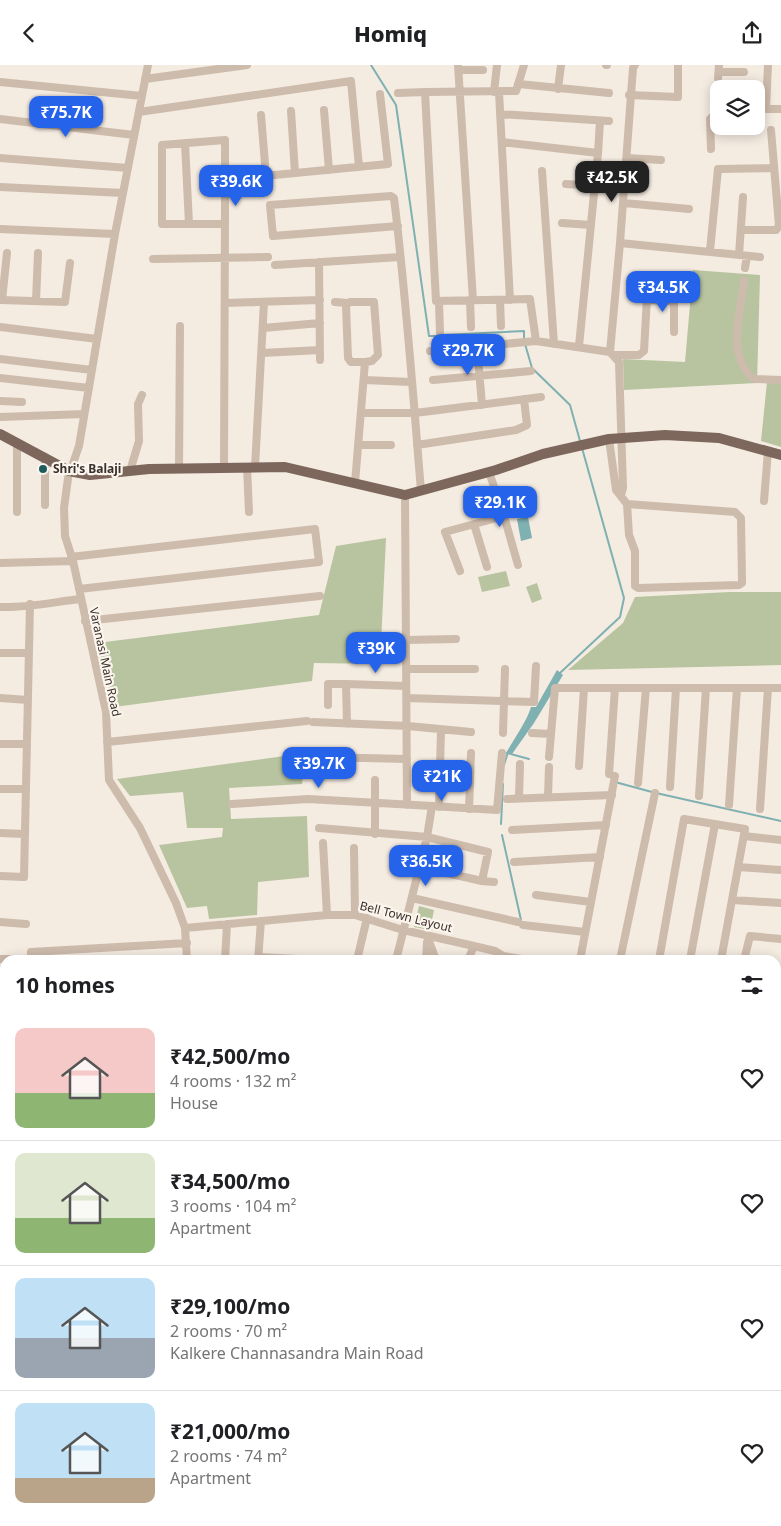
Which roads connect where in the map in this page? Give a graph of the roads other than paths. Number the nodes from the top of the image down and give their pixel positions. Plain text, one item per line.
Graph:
1 (148, 65) edge
2 (247, 65) edge
3 (497, 65) edge
4 (524, 65) edge
5 (561, 65) edge
6 (635, 65) edge
7 (678, 65) edge
8 (768, 65) edge
9 (459, 67) edge
10 (483, 70) dead end
11 (719, 71) edge
12 (744, 72) dead end
13 (145, 79) junction
14 (0, 82) edge
15 (519, 84) junction
16 (558, 89) junction
17 (461, 91) junction
18 (425, 92) junction
19 (496, 92) junction
20 (398, 93) dead end
21 (609, 93) dead end
22 (380, 94) dead end
23 (629, 95) junction
24 (142, 96) junction
25 (766, 109) joint
26 (781, 109) edge
27 (324, 110) dead end
28 (291, 111) dead end
29 (139, 112) junction
30 (500, 114) junction
31 (261, 115) dead end
32 (0, 119) edge
33 (600, 121) junction
34 (609, 121) dead end
35 (770, 130) dead end
36 (134, 135) junction
37 (711, 135) edge
38 (502, 142) junction
39 (185, 143) junction
40 (711, 149) dead end
41 (598, 153) junction
42 (0, 158) edge
43 (627, 158) junction
44 (662, 159) dead end
45 (359, 167) junction
46 (128, 168) junction
47 (773, 168) junction
48 (329, 170) junction
49 (542, 171) dead end
50 (295, 173) junction
51 (266, 176) junction
52 (224, 180) junction
53 (566, 184) dead end
54 (595, 186) junction
55 (0, 187) edge
56 (123, 193) junction
57 (743, 197) dead end
58 (624, 203) junction
59 (689, 209) dead end
60 (562, 223) dead end
61 (188, 224) junction
62 (225, 224) junction
63 (591, 225) junction
64 (398, 226) junction
65 (0, 229) edge
66 (742, 230) junction
67 (115, 235) junction
68 (620, 243) junction
69 (710, 251) junction
70 (7, 253) dead end
71 (38, 253) dead end
72 (743, 255) junction
73 (268, 257) dead end
74 (400, 257) junction
75 (760, 257) dead end
76 (153, 259) dead end
77 (225, 259) junction
78 (319, 262) junction
79 (70, 263) dead end
80 (275, 265) dead end
81 (746, 269) dead end
82 (648, 279) dead end
83 (744, 281) dead end
84 (510, 299) junction
85 (1, 300) edge
86 (320, 300) junction
87 (471, 300) junction
88 (500, 300) junction
89 (647, 300) junction
90 (36, 301) junction
91 (264, 302) junction
92 (335, 302) dead end
93 (438, 302) junction
94 (225, 303) junction
95 (348, 303) junction
96 (320, 323) junction
97 (180, 326) dead end
98 (501, 326) dead end
99 (0, 327) edge
100 (471, 327) dead end
101 (263, 329) junction
102 (674, 331) dead end
103 (440, 333) dead end
104 (97, 339) junction
105 (536, 341) junction
106 (554, 344) junction
107 (477, 346) junction
108 (579, 347) junction
109 (320, 350) junction
110 (430, 351) dead end
111 (262, 353) junction
112 (612, 354) junction
113 (0, 359) edge
114 (320, 360) dead end
115 (365, 361) junction
116 (92, 370) junction
117 (531, 371) dead end
118 (480, 376) junction
119 (0, 378) edge
120 (364, 380) junction
121 (781, 380) edge
122 (433, 381) dead end
123 (412, 382) junction
124 (89, 388) junction
125 (142, 395) dead end
126 (541, 397) dead end
127 (524, 399) junction
128 (0, 401) edge
129 (22, 402) dead end
130 (482, 405) junction
131 (361, 413) junction
132 (415, 413) junction
133 (84, 414) junction
134 (0, 417) edge
135 (0, 434) edge
136 (621, 438) junction
137 (609, 439) junction
138 (17, 443) junction
139 (358, 445) junction
140 (391, 445) dead end
141 (418, 445) junction
142 (768, 451) junction
143 (781, 455) edge
144 (45, 457) junction
145 (251, 467) junction
146 (224, 468) junction
147 (179, 469) junction
148 (130, 471) junction
149 (70, 472) junction
150 (489, 472) junction
151 (354, 483) junction
152 (421, 491) junction
153 (405, 495) junction
154 (621, 495) junction
155 (764, 501) dead end
156 (627, 504) junction
157 (44, 505) dead end
158 (17, 512) dead end
159 (249, 512) dead end
160 (504, 516) junction
161 (474, 524) junction
162 (72, 559) junction
163 (0, 563) edge
164 (518, 565) dead end
165 (487, 567) dead end
166 (460, 571) dead end
167 (78, 589) junction
168 (320, 596) dead end
169 (80, 599) junction
170 (30, 604) junction
171 (0, 607) edge
172 (85, 621) junction
173 (456, 639) dead end
174 (406, 640) junction
175 (0, 653) edge
176 (29, 653) junction
177 (536, 666) dead end
178 (406, 669) junction
179 (475, 669) dead end
180 (506, 669) dead end
181 (346, 684) junction
182 (406, 686) junction
183 (584, 688) junction
184 (616, 688) junction
185 (646, 688) junction
186 (676, 688) junction
187 (706, 688) junction
188 (737, 688) junction
189 (768, 688) junction
190 (781, 688) edge
191 (0, 698) edge
192 (407, 698) junction
193 (28, 700) junction
194 (505, 701) junction
195 (328, 705) dead end
196 (347, 723) junction
197 (408, 726) junction
198 (441, 730) junction
199 (471, 732) dead end
200 (503, 733) dead end
201 (532, 733) dead end
202 (551, 734) junction
203 (107, 742) junction
204 (0, 744) edge
205 (27, 745) junction
206 (471, 753) dead end
207 (502, 753) dead end
208 (320, 757) dead end
209 (550, 757) dead end
210 (407, 759) junction
211 (520, 764) dead end
212 (579, 766) dead end
213 (549, 767) dead end
214 (375, 780) dead end
215 (638, 783) dead end
216 (670, 787) dead end
217 (0, 789) edge
218 (26, 789) junction
219 (655, 793) dead end
220 (612, 795) junction
221 (699, 796) dead end
222 (548, 797) junction
223 (507, 799) dead end
224 (519, 799) junction
225 (232, 804) dead end
226 (374, 805) junction
227 (407, 805) junction
228 (729, 805) dead end
229 (435, 807) junction
230 (469, 809) junction
231 (760, 809) dead end
232 (715, 824) junction
233 (606, 825) junction
234 (319, 828) dead end
235 (512, 829) dead end
236 (0, 833) edge
237 (25, 834) junction
238 (375, 834) junction
239 (744, 836) junction
240 (427, 837) junction
241 (781, 840) edge
242 (323, 843) dead end
243 (354, 848) dead end
244 (600, 857) junction
245 (514, 862) dead end
246 (420, 867) junction
247 (738, 867) junction
248 (781, 870) edge
249 (0, 876) edge
250 (482, 881) junction
251 (494, 882) dead end
252 (536, 895) dead end
253 (412, 898) junction
254 (732, 900) junction
255 (591, 902) junction
256 (781, 903) edge
257 (327, 915) junction
258 (355, 915) junction
259 (367, 918) junction
260 (261, 921) junction
261 (0, 922) edge
262 (26, 924) dead end
263 (227, 924) junction
264 (185, 928) junction
265 (403, 930) junction
266 (585, 932) junction
267 (427, 936) junction
268 (781, 939) edge
269 (187, 943) junction
270 (474, 946) junction
271 (31, 955) edge
272 (187, 955) edge
273 (225, 955) edge
274 (258, 955) edge
275 (358, 955) edge
276 (397, 955) edge
277 (426, 955) edge
278 (434, 955) edge
279 (470, 955) edge
280 (501, 955) edge
281 (581, 955) edge
282 (621, 955) edge
283 (660, 955) edge
284 (691, 955) edge
285 (722, 955) edge
286 (745, 955) edge

1 - 13 street, Varanasi Main Road
2 - 13 street
3 - 19 street
4 - 15 street
5 - 16 street
6 - 23 street
7 - 23 street
8 - 25 street
9 - 10 street
9 - 17 street
11 - 12 street
13 - 24 street, Varanasi Main Road
14 - 24 street
15 - 16 street
15 - 19 street
16 - 21 street
17 - 18 street
17 - 19 street
17 - 87 street
18 - 20 street
18 - 93 street
19 - 30 street
22 - 45 street
23 - 43 street
24 - 29 street, Varanasi Main Road
25 - 26 street
27 - 48 street
28 - 50 street
29 - 36 street, Varanasi Main Road
29 - 45 street
30 - 33 street
30 - 38 street
31 - 51 street
32 - 36 street
33 - 34 street
33 - 41 street
35 - 47 street
36 - 46 street, Varanasi Main Road
37 - 40 street
38 - 41 street
38 - 84 street
39 - 52 street
39 - 61 street
39 - 61 street
41 - 54 street
42 - 46 street
43 - 44 street
43 - 58 street
45 - 48 street
46 - 56 street, Varanasi Main Road
47 - 66 street
47 - 69 street
48 - 50 street
49 - 106 street
50 - 51 street
51 - 52 street
52 - 62 street
53 - 54 street
54 - 63 street
55 - 56 street
56 - 67 street, Varanasi Main Road
57 - 66 street
58 - 59 street
58 - 68 street
60 - 63 street
61 - 62 street
62 - 77 street
63 - 108 street
64 - 64 street
64 - 74 street
65 - 67 street
66 - 72 street
67 - 104 street, Varanasi Main Road
68 - 69 street
68 - 112 street
69 - 72 street
70 - 85 street
71 - 90 street
72 - 75 street
72 - 81 street
73 - 77 street
74 - 78 street
74 - 123 street
76 - 77 street
77 - 94 street
78 - 80 street
78 - 86 street
79 - 90 street
82 - 89 street
83 - 121 street
84 - 88 street
84 - 105 street
85 - 90 street
86 - 91 street
86 - 96 street
87 - 88 street
87 - 93 street
87 - 100 street
88 - 98 street
89 - 102 street
89 - 112 street
91 - 94 street
91 - 101 street
92 - 95 street
93 - 103 street
94 - 146 street
95 - 115 street
95 - 115 street
96 - 101 street
96 - 109 street
97 - 147 street
99 - 104 street
101 - 111 street
104 - 116 street, Varanasi Main Road
105 - 106 street
105 - 107 street
106 - 108 street
107 - 110 street
107 - 118 street
108 - 112 street
109 - 111 street
109 - 114 street
111 - 145 street
112 - 136 street
113 - 116 street
115 - 120 street
116 - 124 street, Varanasi Main Road
117 - 118 street
118 - 122 street
118 - 130 street
119 - 124 street
120 - 123 street
120 - 131 street
123 - 132 street
124 - 133 street, Varanasi Main Road
125 - 148 street
126 - 127 street
127 - 130 street
127 - 141 street
128 - 129 street
130 - 132 street
131 - 132 street
131 - 139 street
132 - 141 street
133 - 134 street
133 - 149 street, Varanasi Main Road
135 - 138 main road
136 - 137 main road
136 - 142 main road
136 - 154 street
137 - 150 main road
137 - 154 street
138 - 144 main road
138 - 158 street
139 - 140 street
139 - 151 street
141 - 152 street
142 - 143 main road
142 - 155 street
144 - 149 main road
144 - 157 street
145 - 146 main road
145 - 151 main road
145 - 159 street
146 - 147 main road
147 - 148 main road
148 - 149 main road
149 - 162 street, Varanasi Main Road
150 - 152 main road
150 - 160 street
151 - 153 main road
152 - 153 main road
153 - 174 street
154 - 156 street
156 - 156 street
160 - 161 street
160 - 164 street
161 - 165 street
161 - 166 street
162 - 163 street
162 - 167 street, Varanasi Main Road
162 - 167 street
167 - 169 street, Varanasi Main Road
168 - 172 street
169 - 170 street
169 - 172 street, Varanasi Main Road
170 - 171 street
170 - 176 street
172 - 203 street, Varanasi Main Road
173 - 174 street
174 - 178 street
175 - 176 street
176 - 193 street
177 - 194 street
178 - 179 street
178 - 182 street
180 - 194 street
181 - 182 street
181 - 195 street
181 - 196 street
182 - 192 street
183 - 184 street
183 - 202 street
183 - 212 street
184 - 185 street
184 - 220 street
185 - 186 street
185 - 215 street
186 - 187 street
186 - 216 street
187 - 188 street
187 - 221 street
188 - 189 street
188 - 228 street
189 - 190 street
189 - 231 street
191 - 193 street
192 - 194 street
192 - 197 street
193 - 205 street
194 - 200 street
196 - 197 street
196 - 203 street
197 - 198 street
197 - 210 street
198 - 199 street
198 - 229 street
201 - 202 street
202 - 209 street
203 - 264 street, Varanasi Main Road
204 - 205 street
205 - 218 street
206 - 230 street
207 - 230 street
208 - 210 street
210 - 227 street
211 - 224 street
213 - 222 street
214 - 226 street
217 - 218 street
218 - 237 street
219 - 282 street
220 - 222 street
220 - 233 street
222 - 224 street
223 - 224 street
225 - 226 street
226 - 227 street
226 - 238 street
227 - 229 street
229 - 230 street
229 - 240 street
232 - 239 street
232 - 283 street
232 - 284 street
233 - 235 street
233 - 244 street
234 - 238 street
236 - 237 street
237 - 249 street
238 - 240 street
239 - 241 street
239 - 247 street
240 - 246 street
240 - 250 street
242 - 257 street
243 - 258 street
244 - 245 street
244 - 255 street
246 - 250 street
246 - 253 street
247 - 248 street
247 - 254 street
250 - 251 street
252 - 255 street
253 - 265 street
253 - 266 street
254 - 256 street
254 - 285 street
255 - 266 street
257 - 258 street, Bell Town Layout
257 - 260 street, Bell Town Layout
258 - 259 street, Bell Town Layout
259 - 265 street, Bell Town Layout
259 - 275 street
260 - 263 street, Bell Town Layout
260 - 274 street
261 - 262 street
263 - 264 street, Bell Town Layout
263 - 273 street
264 - 269 street, Varanasi Main Road
265 - 267 street, Bell Town Layout
265 - 276 street
266 - 281 street
267 - 270 street, Bell Town Layout
267 - 277 street
267 - 278 street
268 - 286 street
269 - 271 street
269 - 272 street, Varanasi Main Road
270 - 279 street
270 - 280 street, Bell Town Layout

